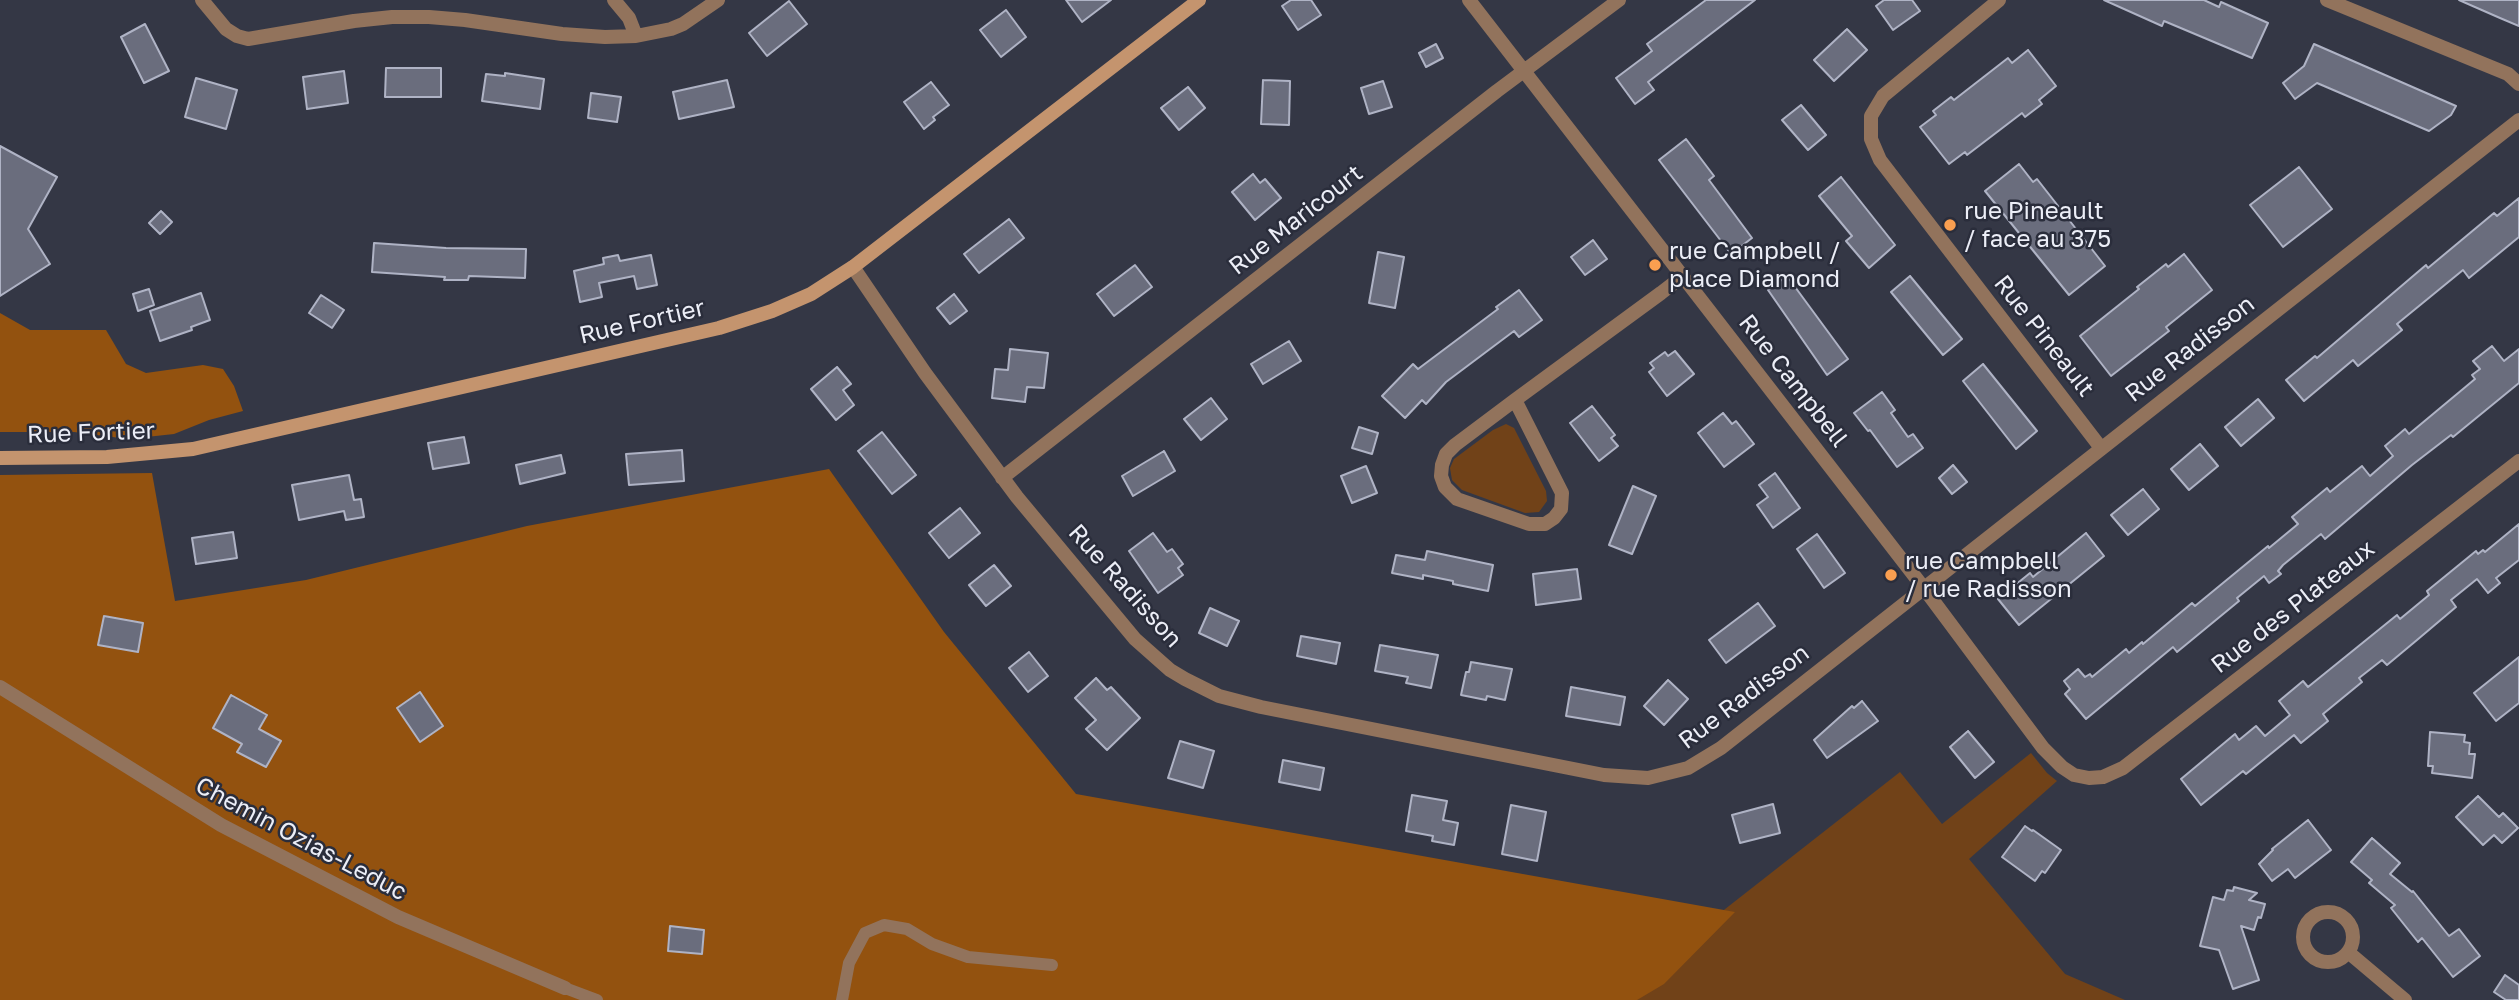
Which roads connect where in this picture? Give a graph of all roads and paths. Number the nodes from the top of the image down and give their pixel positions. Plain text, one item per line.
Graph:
1 (202, 0) edge
2 (614, 0) edge
3 (718, 0) edge
4 (1199, 0) edge
5 (1469, 0) edge
6 (1619, 0) edge
7 (1999, 0) edge
8 (2327, 0) edge
9 (636, 36) junction
10 (1524, 70) junction
11 (2519, 84) edge
12 (2519, 120) edge
13 (853, 267) junction
14 (1683, 276) junction
15 (1515, 400) junction
16 (2101, 448) junction
17 (0, 458) edge
18 (2519, 461) edge
19 (1002, 478) junction
20 (1923, 587) junction
21 (0, 687) edge
22 (2089, 778) joint
23 (2348, 952) dead end
24 (1052, 965) dead end
25 (565, 988) joint
26 (597, 1000) edge
27 (842, 1000) edge
28 (2405, 1000) edge

1 - 9 street
2 - 9 street
3 - 9 street
4 - 13 street, Rue Fortier
5 - 10 street, Rue Campbell
6 - 10 street, Rue Maricourt
7 - 16 street, Rue Pineault
8 - 11 street
10 - 14 street, Rue Campbell
10 - 19 street, Rue Maricourt
12 - 16 street, Rue Radisson
13 - 17 street, Rue Fortier
13 - 19 street, Rue Radisson
14 - 15 street
14 - 20 street, Rue Campbell
15 - 15 street
16 - 20 street, Rue Radisson
18 - 22 street, Rue des Plateaux
19 - 20 street, Rue Radisson
20 - 22 street, Rue Campbell
21 - 25 street, Chemin Ozias-Leduc
23 - 28 street
24 - 27 lane
25 - 26 lane, Chemin Ozias-Leduc

